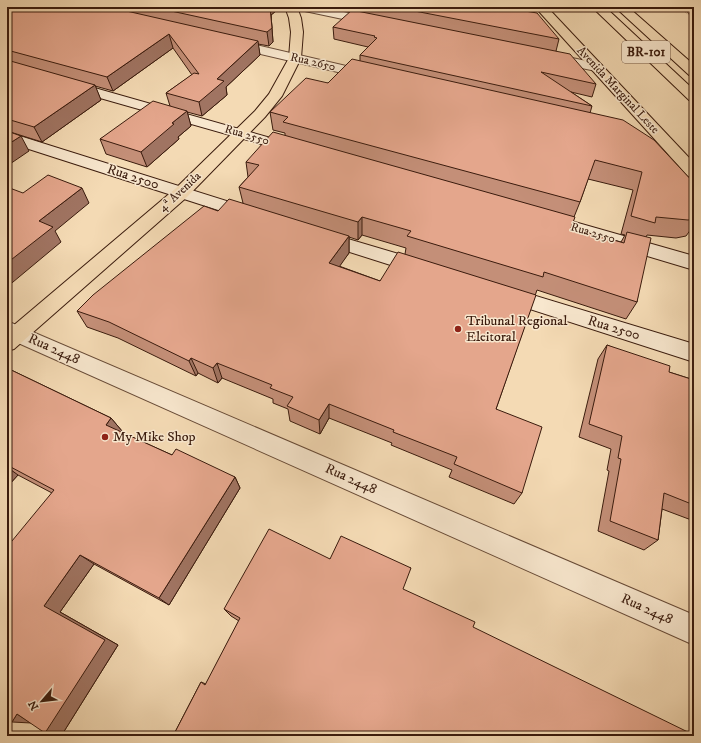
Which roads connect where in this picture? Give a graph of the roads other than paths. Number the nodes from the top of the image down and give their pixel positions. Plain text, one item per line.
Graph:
1 (291, 7) edge
2 (300, 7) edge
3 (541, 7) edge
4 (598, 7) edge
5 (621, 7) edge
6 (386, 24) edge
7 (220, 40) edge
8 (534, 54) edge
9 (295, 58) junction
10 (596, 67) junction
11 (694, 72) edge
12 (388, 79) edge
13 (52, 80) edge
14 (694, 97) edge
15 (242, 134) junction
16 (7, 137) edge
17 (644, 139) edge
18 (668, 144) junction
19 (310, 153) edge
20 (694, 173) edge
21 (180, 193) junction
22 (532, 216) edge
23 (271, 221) edge
24 (301, 230) edge
25 (686, 260) edge
26 (437, 273) edge
27 (694, 280) edge
28 (490, 289) edge
29 (11, 335) edge
30 (694, 353) edge
31 (694, 630) edge

1 - 9 main road, 4ª Avenida
2 - 6 main road
3 - 10 main road, Avenida Marginal Leste
4 - 14 main road, BR-101
5 - 11 main road, BR-101
7 - 9 main road, Rua 2650
8 - 10 main road
9 - 12 main road, Rua 2650
9 - 15 main road, 4ª Avenida
10 - 18 main road, Avenida Marginal Leste
13 - 15 main road, Rua 2550
15 - 19 main road, Rua 2550
15 - 21 main road, 4ª Avenida
16 - 21 main road, Rua 2500
17 - 18 main road
18 - 20 main road, Avenida Marginal Leste
21 - 23 main road, Rua 2500
21 - 29 main road, 4ª Avenida
22 - 25 main road, Rua 2550
24 - 26 main road
25 - 27 main road
28 - 30 main road, Rua 2500
29 - 31 main road, Rua 2448

